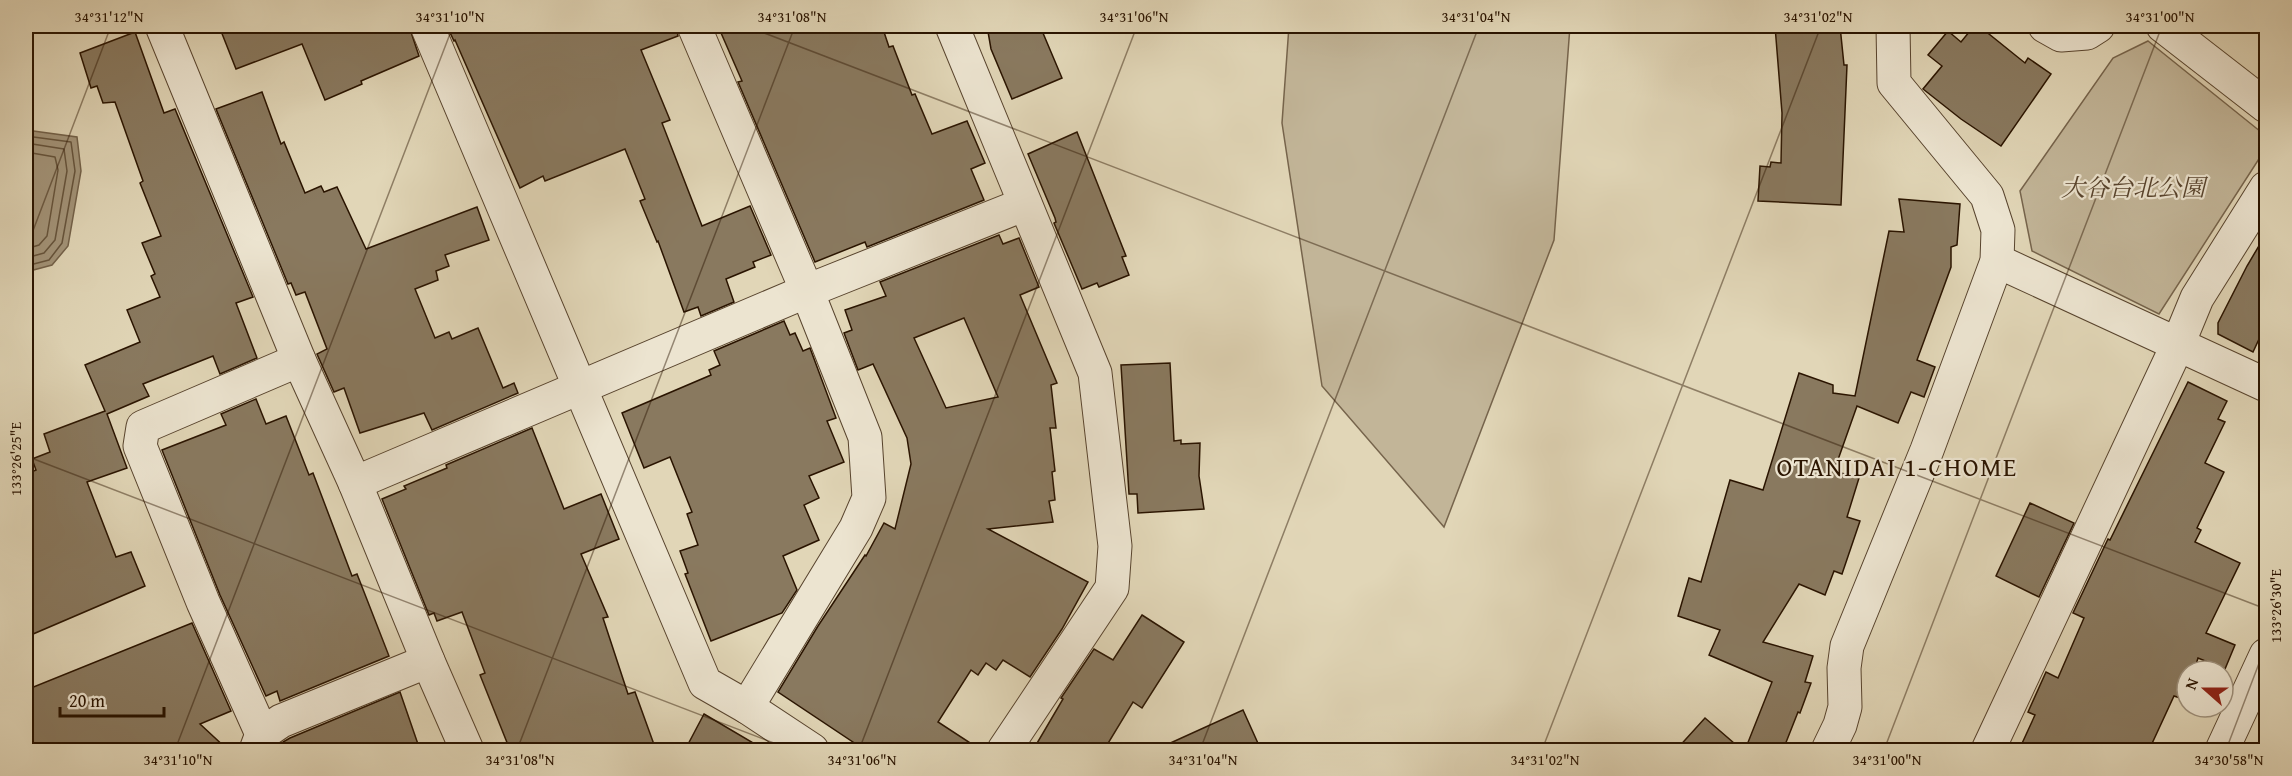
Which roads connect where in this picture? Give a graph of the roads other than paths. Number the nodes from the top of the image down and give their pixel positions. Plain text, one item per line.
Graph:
1 (162, 26) edge
2 (427, 26) edge
3 (694, 26) edge
4 (951, 26) edge
5 (1893, 26) edge
6 (2045, 26) edge
7 (2098, 26) edge
8 (2163, 26) edge
9 (2266, 106) edge
10 (2266, 188) edge
11 (1025, 204) junction
12 (1997, 261) junction
13 (807, 291) junction
14 (2178, 344) junction
15 (299, 360) junction
16 (2266, 386) edge
17 (579, 388) junction
18 (355, 483) junction
19 (2266, 655) edge
20 (428, 661) junction
21 (747, 706) junction
22 (259, 742) edge
23 (467, 750) edge
24 (812, 750) edge
25 (1004, 750) edge
26 (1828, 750) edge
27 (1988, 750) edge
28 (2222, 750) edge

1 - 15 street
2 - 17 street
3 - 13 street
4 - 11 street
5 - 12 street
6 - 7 street
8 - 9 street
10 - 14 street
11 - 13 street
11 - 25 street
12 - 14 street
12 - 26 street
13 - 17 street
13 - 21 street
14 - 16 street
14 - 27 street
15 - 18 street
15 - 22 street
17 - 18 street
17 - 21 street
18 - 20 street
19 - 28 street
20 - 22 street
20 - 23 street
21 - 24 street

